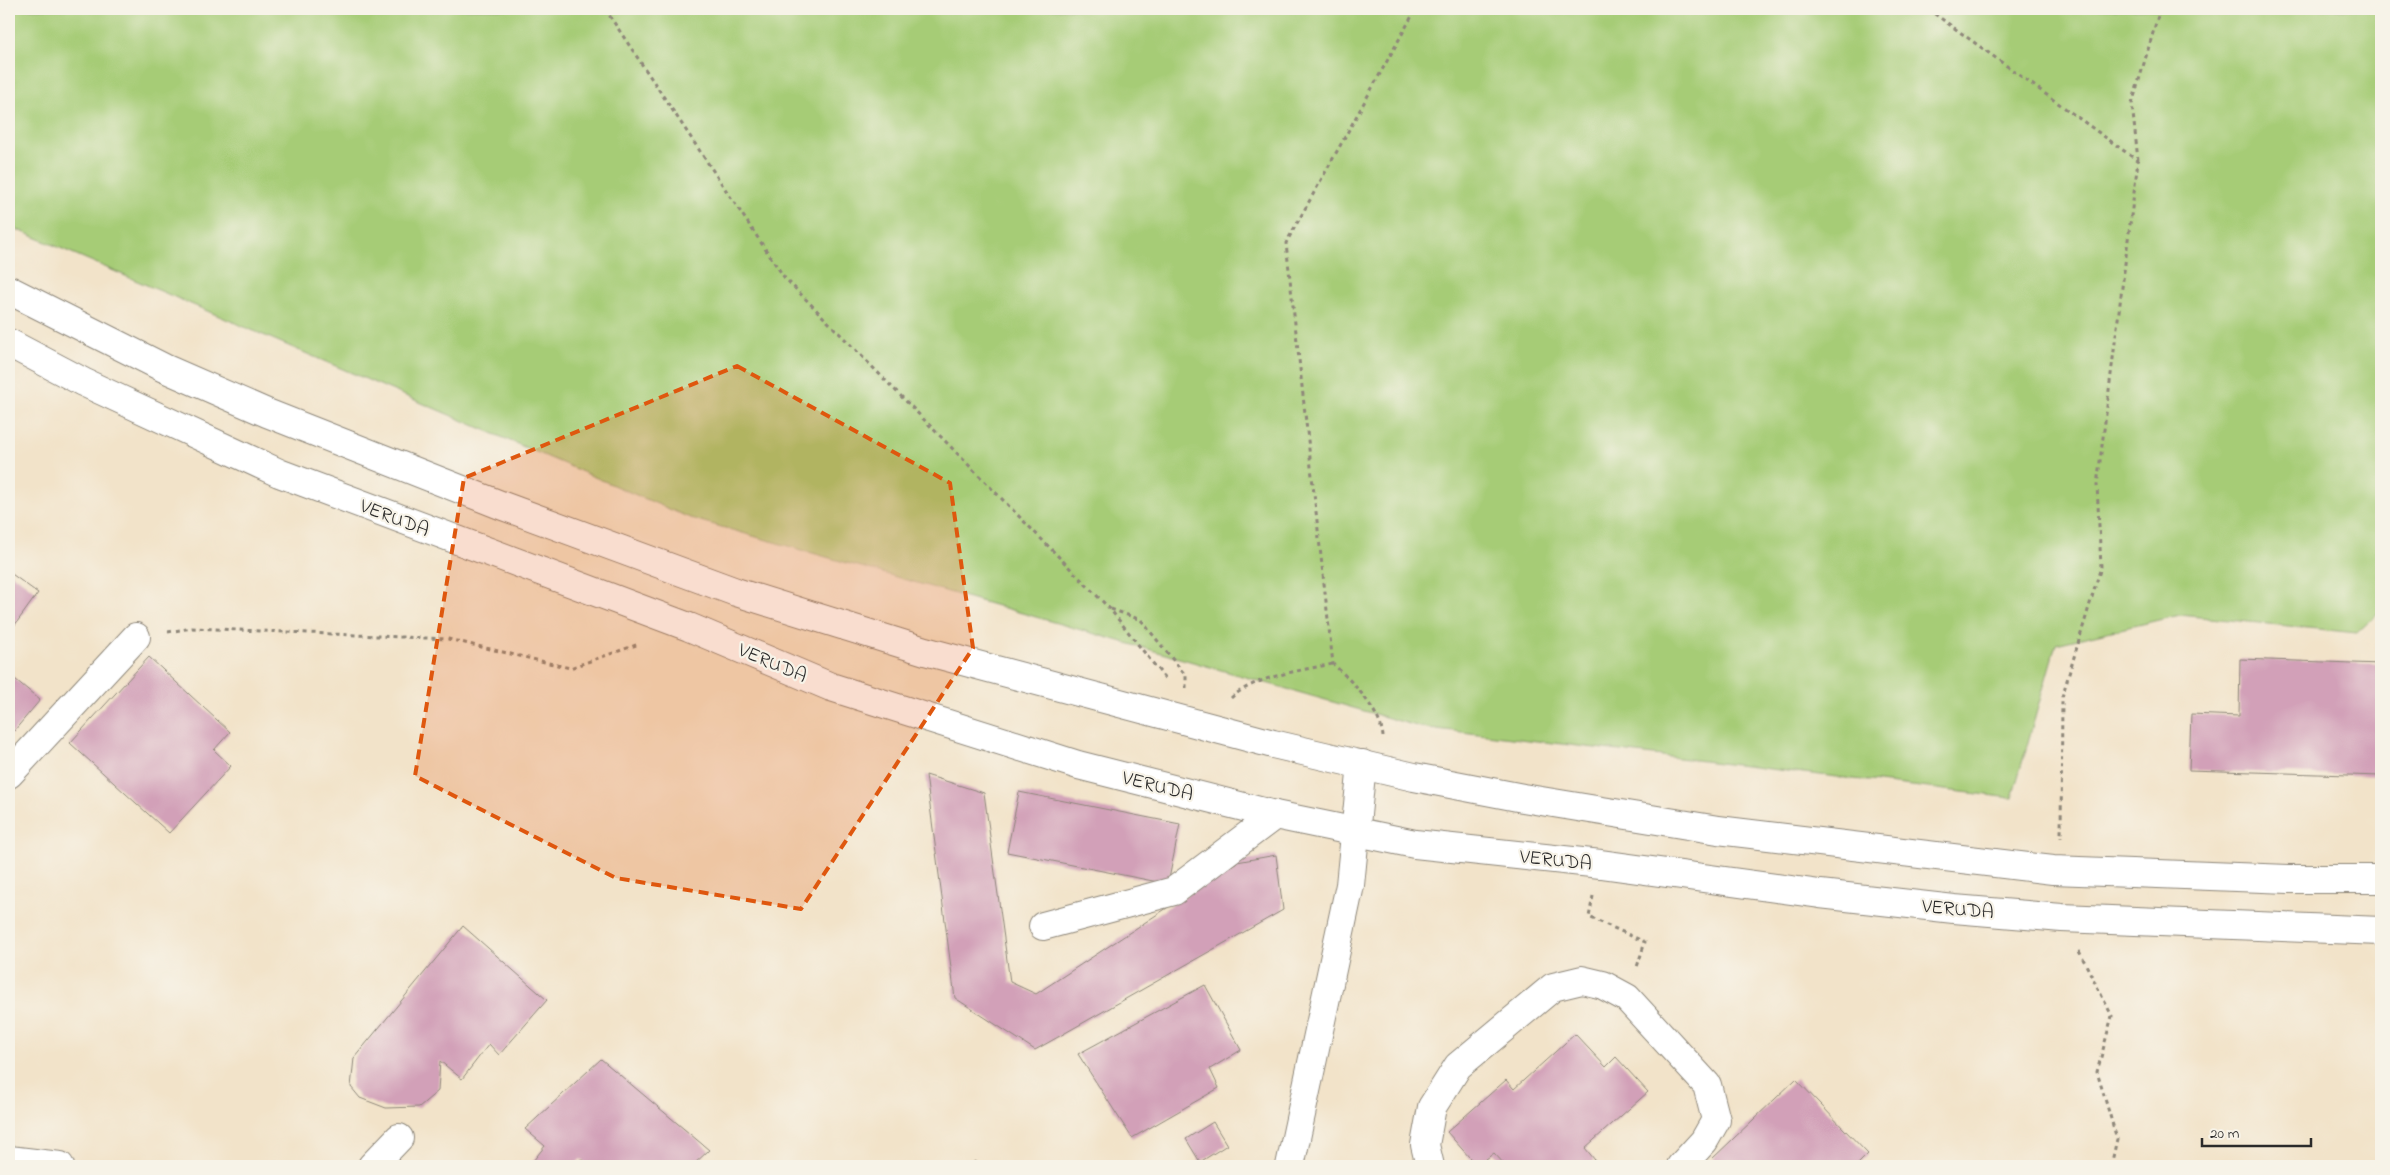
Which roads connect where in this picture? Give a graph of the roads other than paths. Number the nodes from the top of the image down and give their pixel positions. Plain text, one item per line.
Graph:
1 (14, 290) edge
2 (9, 343) edge
3 (136, 636) road end
4 (1374, 767) junction
5 (9, 774) edge
6 (1275, 815) junction
7 (1355, 831) junction
8 (2381, 879) edge
9 (1042, 926) dead end
10 (2381, 931) edge
11 (399, 1138) dead end
12 (9, 1160) edge
13 (60, 1166) edge
14 (372, 1166) edge
15 (1290, 1166) edge
16 (1430, 1166) edge
17 (1681, 1166) edge

1 - 4 main road
2 - 6 main road, VERUDA
3 - 5 main road
4 - 7 main road
4 - 8 main road
6 - 7 main road, VERUDA
6 - 9 main road
7 - 10 main road, VERUDA
7 - 15 main road
11 - 14 main road
12 - 13 main road
16 - 17 main road

